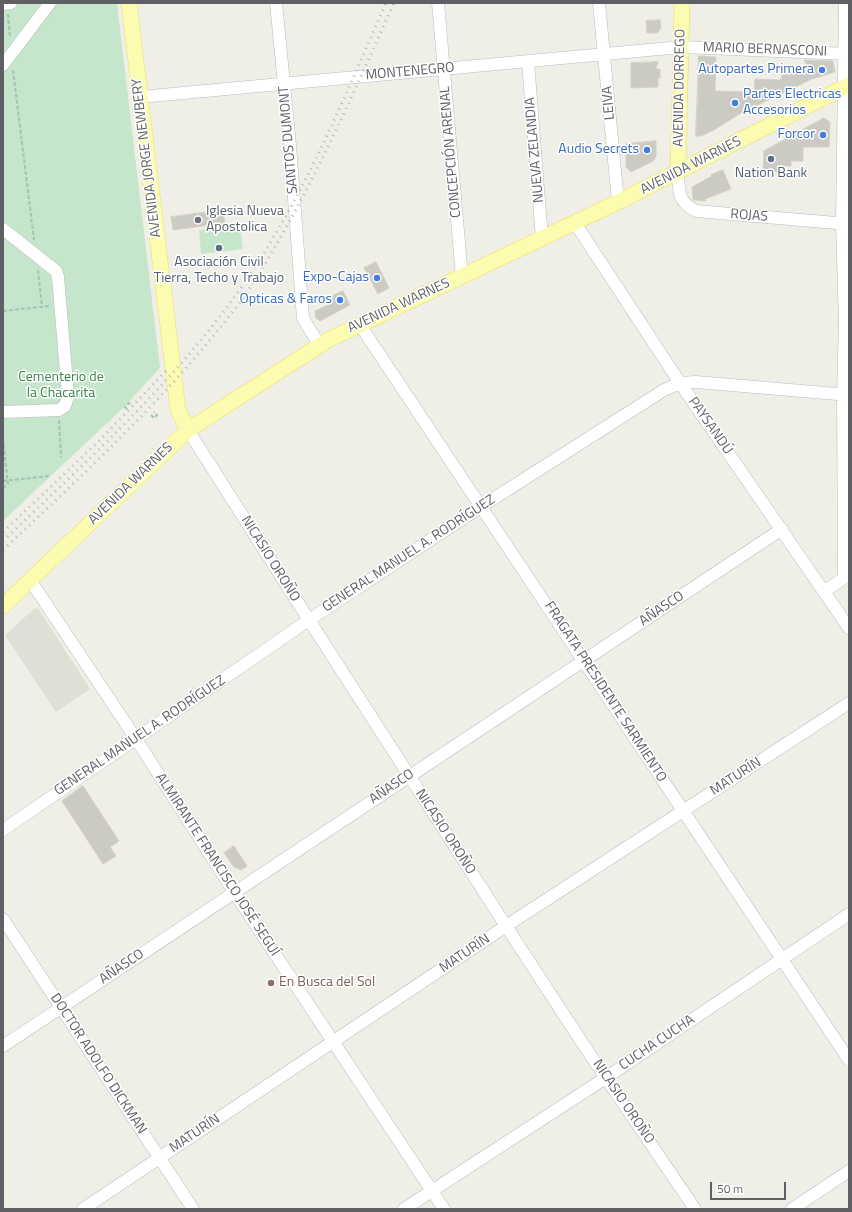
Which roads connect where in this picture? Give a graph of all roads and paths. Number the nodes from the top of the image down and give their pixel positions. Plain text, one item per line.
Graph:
1 (11, 3) edge
2 (50, 3) edge
3 (129, 3) edge
4 (276, 3) edge
5 (438, 3) edge
6 (599, 3) edge
7 (682, 3) edge
8 (845, 3) edge
9 (3, 4) edge
10 (7, 4) edge
11 (681, 47) junction
12 (11, 54) junction
13 (847, 54) edge
14 (605, 55) junction
15 (528, 62) junction
16 (3, 65) edge
17 (444, 69) junction
18 (284, 83) junction
19 (847, 87) edge
20 (140, 97) junction
21 (678, 173) junction
22 (618, 202) junction
23 (575, 223) junction
24 (845, 224) edge
25 (3, 229) edge
26 (542, 238) junction
27 (36, 255) junction
28 (462, 277) junction
29 (60, 304) junction
30 (42, 307) junction
31 (3, 311) edge
32 (847, 323) edge
33 (360, 324) junction
34 (319, 345) junction
35 (680, 383) junction
36 (846, 394) edge
37 (132, 405) dead end
38 (127, 409) dead end
39 (59, 410) junction
40 (3, 412) edge
41 (154, 412) dead end
42 (151, 415) dead end
43 (188, 430) junction
44 (3, 439) edge
45 (61, 457) dead end
46 (49, 476) dead end
47 (8, 480) junction
48 (3, 481) edge
49 (3, 488) edge
50 (482, 506) junction
51 (782, 529) junction
52 (846, 578) edge
53 (30, 580) junction
54 (825, 591) junction
55 (3, 606) edge
56 (309, 620) junction
57 (849, 628) edge
58 (585, 660) junction
59 (849, 703) edge
60 (136, 739) junction
61 (409, 776) junction
62 (683, 812) junction
63 (3, 830) edge
64 (234, 892) junction
65 (849, 914) edge
66 (3, 919) edge
67 (506, 926) junction
68 (781, 959) junction
69 (62, 1007) junction
70 (334, 1041) junction
71 (3, 1046) edge
72 (849, 1060) edge
73 (607, 1077) junction
74 (160, 1158) junction
75 (849, 1171) edge
76 (431, 1190) junction
77 (83, 1209) edge
78 (193, 1209) edge
79 (404, 1209) edge
80 (444, 1209) edge
81 (695, 1209) edge
82 (792, 1209) edge

1 - 10 street
2 - 12 street
3 - 20 main road, AVENIDA JORGE NEWBERY
4 - 18 street, SANTOS DUMONT
5 - 17 street, CONCEPCIÓN ARENAL
6 - 14 street, LEIVA
7 - 11 main road, AVENIDA DORREGO
8 - 13 street
9 - 10 street
10 - 12 path
11 - 13 street, MARIO BERNASCONI
11 - 14 street, MONTENEGRO
11 - 21 main road, AVENIDA DORREGO
12 - 16 street
12 - 27 path
13 - 19 street
14 - 15 street, MONTENEGRO
14 - 22 street, LEIVA
15 - 17 street, MONTENEGRO
15 - 26 street, NUEVA ZELANDIA
17 - 18 street, MONTENEGRO
17 - 28 street, CONCEPCIÓN ARENAL
18 - 20 street, MONTENEGRO
18 - 34 street, SANTOS DUMONT
19 - 21 main road, AVENIDA WARNES
19 - 24 street
20 - 43 main road, AVENIDA JORGE NEWBERY
21 - 22 main road, AVENIDA WARNES
21 - 24 street, ROJAS
22 - 23 main road, AVENIDA WARNES
23 - 26 main road, AVENIDA WARNES
23 - 35 street, PAYSANDÚ
24 - 32 street
25 - 27 street
26 - 28 main road, AVENIDA WARNES
27 - 29 street
27 - 30 path
28 - 33 main road, AVENIDA WARNES
29 - 30 path
29 - 39 street
30 - 31 path
32 - 36 street
33 - 34 main road, AVENIDA WARNES
33 - 50 street, FRAGATA PRESIDENTE SARMIENTO
34 - 43 main road, AVENIDA WARNES
35 - 36 street, GENERAL MANUEL A. RODRÍGUEZ
35 - 50 street, GENERAL MANUEL A. RODRÍGUEZ
35 - 51 street, PAYSANDÚ
36 - 52 street
37 - 38 path
39 - 40 street
39 - 45 path
41 - 42 path
43 - 53 main road, AVENIDA WARNES
43 - 56 street, NICASIO OROÑO
44 - 47 path
46 - 47 path
47 - 48 path
47 - 49 path
50 - 56 street, GENERAL MANUEL A. RODRÍGUEZ
50 - 58 street, FRAGATA PRESIDENTE SARMIENTO
51 - 54 street, PAYSANDÚ
51 - 58 street, AÑASCO
52 - 54 street
53 - 55 main road, AVENIDA WARNES
53 - 60 street, ALMIRANTE FRANCISCO JOSÉ SEGUÍ
54 - 57 street, PAYSANDÚ
56 - 60 street, GENERAL MANUEL A. RODRÍGUEZ
56 - 61 street, NICASIO OROÑO
58 - 61 street, AÑASCO
58 - 62 street, FRAGATA PRESIDENTE SARMIENTO
59 - 62 street, MATURÍN
60 - 63 street, GENERAL MANUEL A. RODRÍGUEZ
60 - 64 street, ALMIRANTE FRANCISCO JOSÉ SEGUÍ
61 - 64 street, AÑASCO
61 - 67 street, NICASIO OROÑO
62 - 67 street, MATURÍN
62 - 68 street, FRAGATA PRESIDENTE SARMIENTO
64 - 69 street, AÑASCO
64 - 70 street, ALMIRANTE FRANCISCO JOSÉ SEGUÍ
65 - 68 street, CUCHA CUCHA
66 - 69 street, DOCTOR ADOLFO DICKMAN
67 - 70 street, MATURÍN
67 - 73 street, NICASIO OROÑO
68 - 72 street, FRAGATA PRESIDENTE SARMIENTO
68 - 73 street, CUCHA CUCHA
69 - 71 street, AÑASCO
69 - 74 street, DOCTOR ADOLFO DICKMAN
70 - 74 street, MATURÍN
70 - 76 street, ALMIRANTE FRANCISCO JOSÉ SEGUÍ
73 - 76 street, CUCHA CUCHA
73 - 81 street, NICASIO OROÑO
74 - 77 street, MATURÍN
74 - 78 street, DOCTOR ADOLFO DICKMAN
75 - 82 street
76 - 79 street, CUCHA CUCHA
76 - 80 street, ALMIRANTE FRANCISCO JOSÉ SEGUÍ

